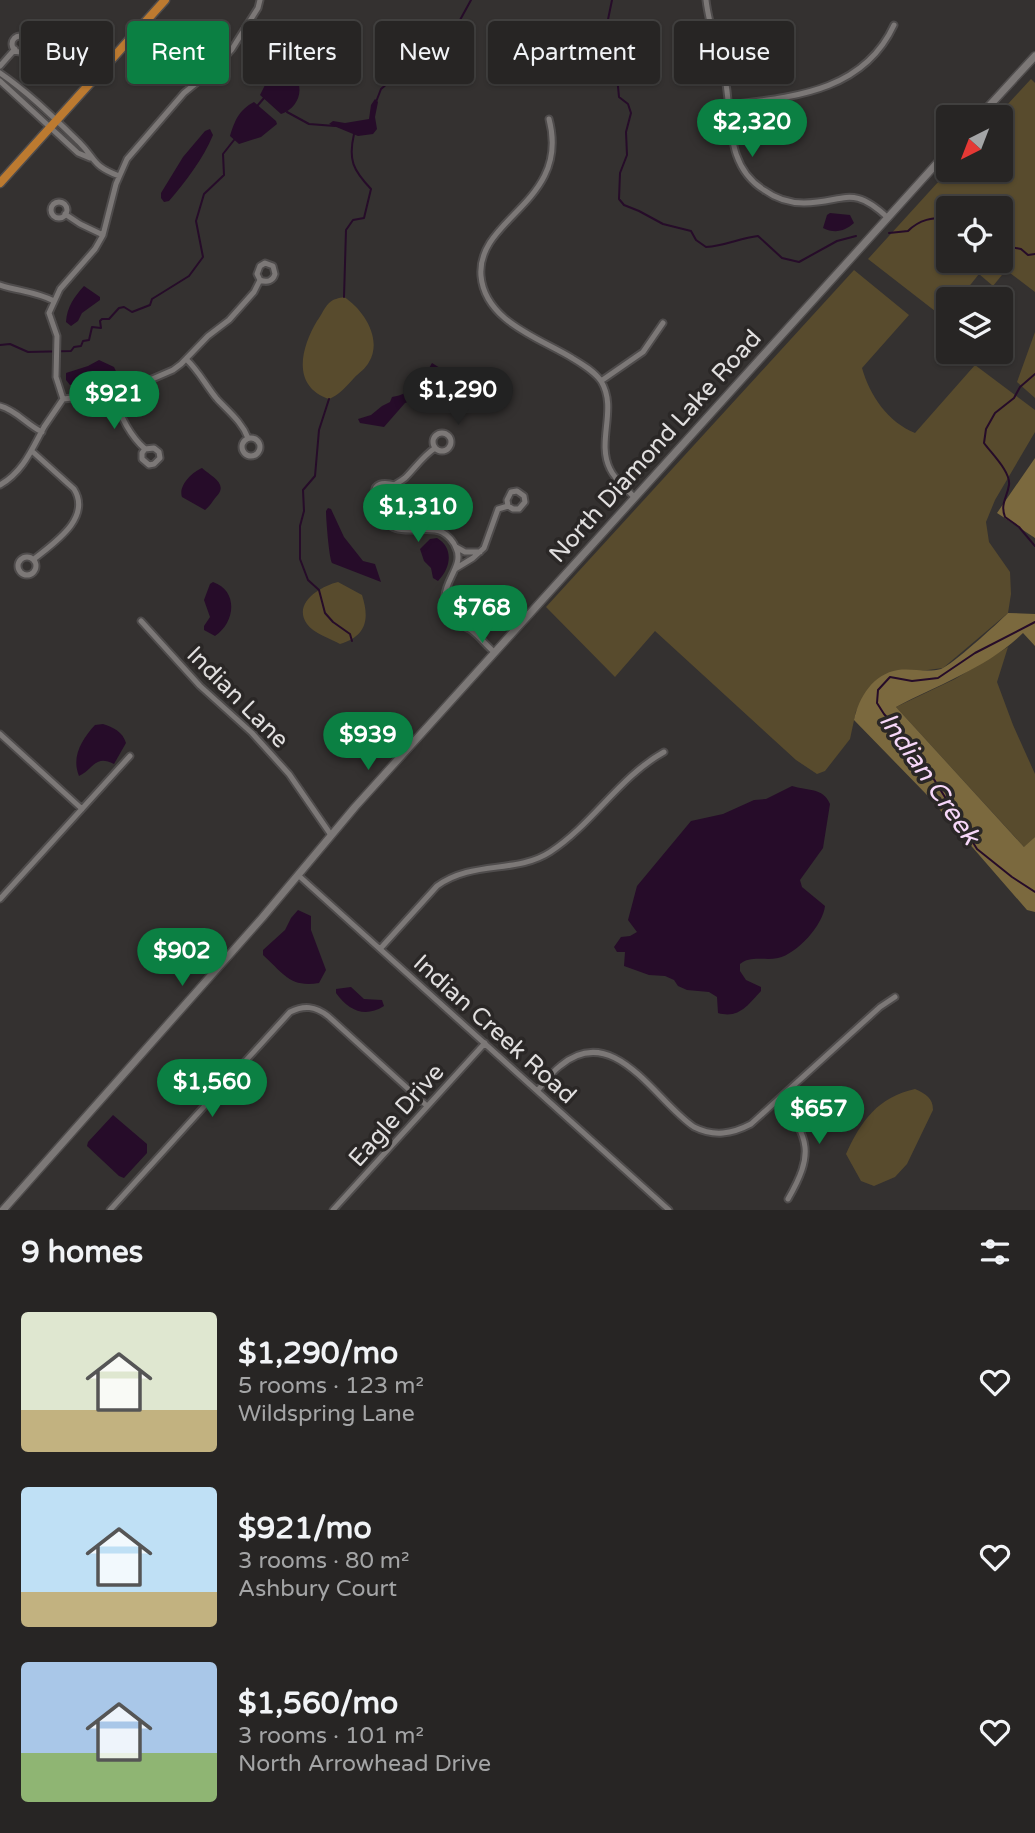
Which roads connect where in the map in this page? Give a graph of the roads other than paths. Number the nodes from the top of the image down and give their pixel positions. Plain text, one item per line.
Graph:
1 (165, 0) edge
2 (260, 0) edge
3 (706, 0) edge
4 (894, 25) dead end
5 (15, 50) dead end
6 (1035, 56) edge
7 (0, 66) edge
8 (0, 74) edge
9 (0, 81) edge
10 (729, 104) junction
11 (990, 105) edge
12 (549, 119) dead end
13 (53, 123) junction
14 (936, 164) edge
15 (119, 176) junction
16 (0, 183) edge
17 (65, 214) dead end
18 (888, 218) junction
19 (103, 235) junction
20 (260, 280) dead end
21 (0, 285) edge
22 (54, 300) junction
23 (663, 323) dead end
24 (186, 359) junction
25 (601, 381) junction
26 (113, 393) junction
27 (63, 399) junction
28 (0, 406) edge
29 (42, 432) junction
30 (248, 438) dead end
31 (435, 448) dead end
32 (145, 449) dead end
33 (33, 452) junction
34 (0, 485) edge
35 (395, 485) junction
36 (634, 497) junction
37 (382, 502) junction
38 (508, 506) dead end
39 (456, 547) junction
40 (480, 552) junction
41 (34, 559) dead end
42 (455, 569) junction
43 (141, 621) dead end
44 (494, 652) junction
45 (0, 734) edge
46 (664, 752) dead end
47 (130, 756) dead end
48 (82, 809) junction
49 (331, 835) junction
50 (298, 875) junction
51 (0, 899) edge
52 (380, 949) junction
53 (895, 997) dead end
54 (485, 1043) junction
55 (538, 1090) junction
56 (780, 1098) junction
57 (427, 1106) junction
58 (788, 1199) dead end
59 (3, 1210) edge
60 (110, 1210) edge
61 (333, 1210) edge
62 (669, 1210) edge

1 - 13 main road
2 - 15 street
3 - 10 street
4 - 10 street
5 - 7 street
6 - 11 street
8 - 13 street
9 - 13 street
10 - 18 street
12 - 25 street
13 - 15 street
13 - 16 main road
14 - 18 street, North Diamond Lake Road
15 - 19 street
17 - 19 street
18 - 36 street, North Diamond Lake Road
19 - 22 street
20 - 24 street
21 - 22 street
22 - 27 street
23 - 25 street
24 - 26 street
24 - 30 street
25 - 36 street
26 - 27 street
26 - 32 street
27 - 29 street
28 - 29 street
29 - 33 street
31 - 35 street
33 - 34 street
33 - 41 street
35 - 37 street
35 - 37 street
36 - 44 street, North Diamond Lake Road
37 - 39 street
38 - 40 street
39 - 40 street
39 - 42 street
40 - 42 street
42 - 44 street
43 - 49 street, Indian Lane
44 - 49 street, North Diamond Lake Road
45 - 48 street
46 - 52 street
47 - 48 street
48 - 51 street
49 - 50 street, North Diamond Lake Road
50 - 52 street, Indian Creek Road
50 - 59 street, North Diamond Lake Road
52 - 54 street, Indian Creek Road
53 - 56 street
54 - 55 street, Indian Creek Road
54 - 57 street, Eagle Drive
55 - 56 street
55 - 62 street, Indian Creek Road
56 - 58 street
57 - 60 street
57 - 61 street, Eagle Drive

